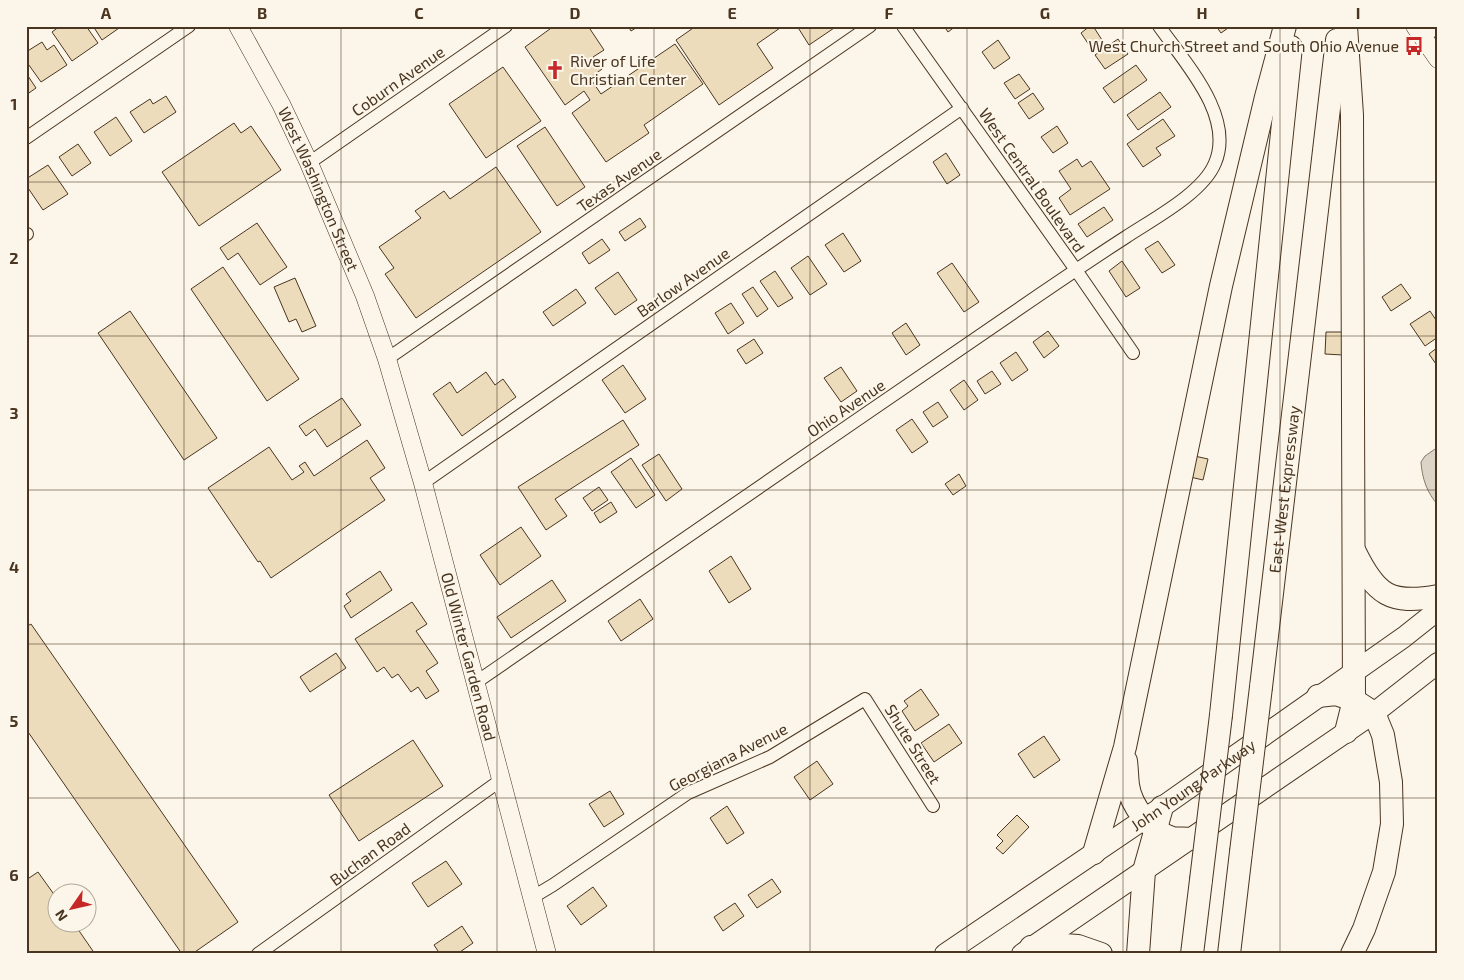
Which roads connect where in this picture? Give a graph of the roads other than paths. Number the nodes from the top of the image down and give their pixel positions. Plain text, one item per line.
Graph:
1 (189, 26) edge
2 (238, 26) edge
3 (506, 26) edge
4 (870, 26) edge
5 (903, 26) edge
6 (1159, 26) edge
7 (1285, 26) edge
8 (1293, 26) edge
9 (1338, 26) edge
10 (1346, 26) edge
11 (1438, 27) edge
12 (1419, 32) edge
13 (1438, 59) edge
14 (962, 108) junction
15 (26, 138) edge
16 (309, 163) junction
17 (1076, 270) junction
18 (1133, 353) dead end
19 (387, 360) junction
20 (423, 483) junction
21 (1353, 549) junction
22 (1438, 596) edge
23 (1438, 610) edge
24 (1438, 662) edge
25 (1354, 672) junction
26 (475, 683) junction
27 (1318, 696) junction
28 (865, 699) joint
29 (1354, 700) junction
30 (1374, 713) junction
31 (1346, 732) junction
32 (1126, 747) junction
33 (501, 780) junction
34 (933, 806) dead end
35 (1154, 819) junction
36 (1191, 838) junction
37 (1094, 854) junction
38 (1144, 871) junction
39 (533, 896) junction
40 (1026, 950) edge
41 (258, 954) edge
42 (548, 954) edge
43 (945, 954) edge
44 (1101, 954) edge
45 (1138, 954) edge
46 (1192, 954) edge
47 (1228, 954) edge
48 (1352, 954) edge

1 - 15 street
2 - 16 main road, West Washington Street
3 - 16 street, Coburn Avenue
4 - 19 street, Texas Avenue
5 - 14 street, West Central Boulevard
6 - 17 street, Ohio Avenue
7 - 32 highway
8 - 46 highway, bridge
9 - 47 highway, East-West Expressway, bridge
10 - 21 highway
11 - 12 street
12 - 13 main road
14 - 17 street, West Central Boulevard
14 - 20 street, Barlow Avenue
16 - 19 main road, West Washington Street
17 - 18 street, West Central Boulevard
17 - 26 street, Ohio Avenue
19 - 20 main road, Old Winter Garden Road
20 - 26 main road, Old Winter Garden Road
21 - 22 highway
21 - 25 highway
23 - 25 main road, John Young Parkway
24 - 30 main road
25 - 27 main road, John Young Parkway
25 - 29 highway
26 - 33 main road, Old Winter Garden Road
27 - 29 highway
27 - 35 main road, John Young Parkway
28 - 34 street, Shute Street
28 - 39 street, Georgiana Avenue
29 - 30 highway
29 - 31 highway
30 - 31 main road
30 - 48 highway
31 - 36 main road
32 - 35 highway
32 - 37 highway
33 - 39 main road, Old Winter Garden Road
33 - 41 street, Buchan Road
35 - 36 highway
35 - 37 main road, John Young Parkway
35 - 38 highway
36 - 38 main road
37 - 43 main road, John Young Parkway
38 - 40 main road
38 - 45 highway
39 - 42 main road, Old Winter Garden Road
40 - 44 highway

